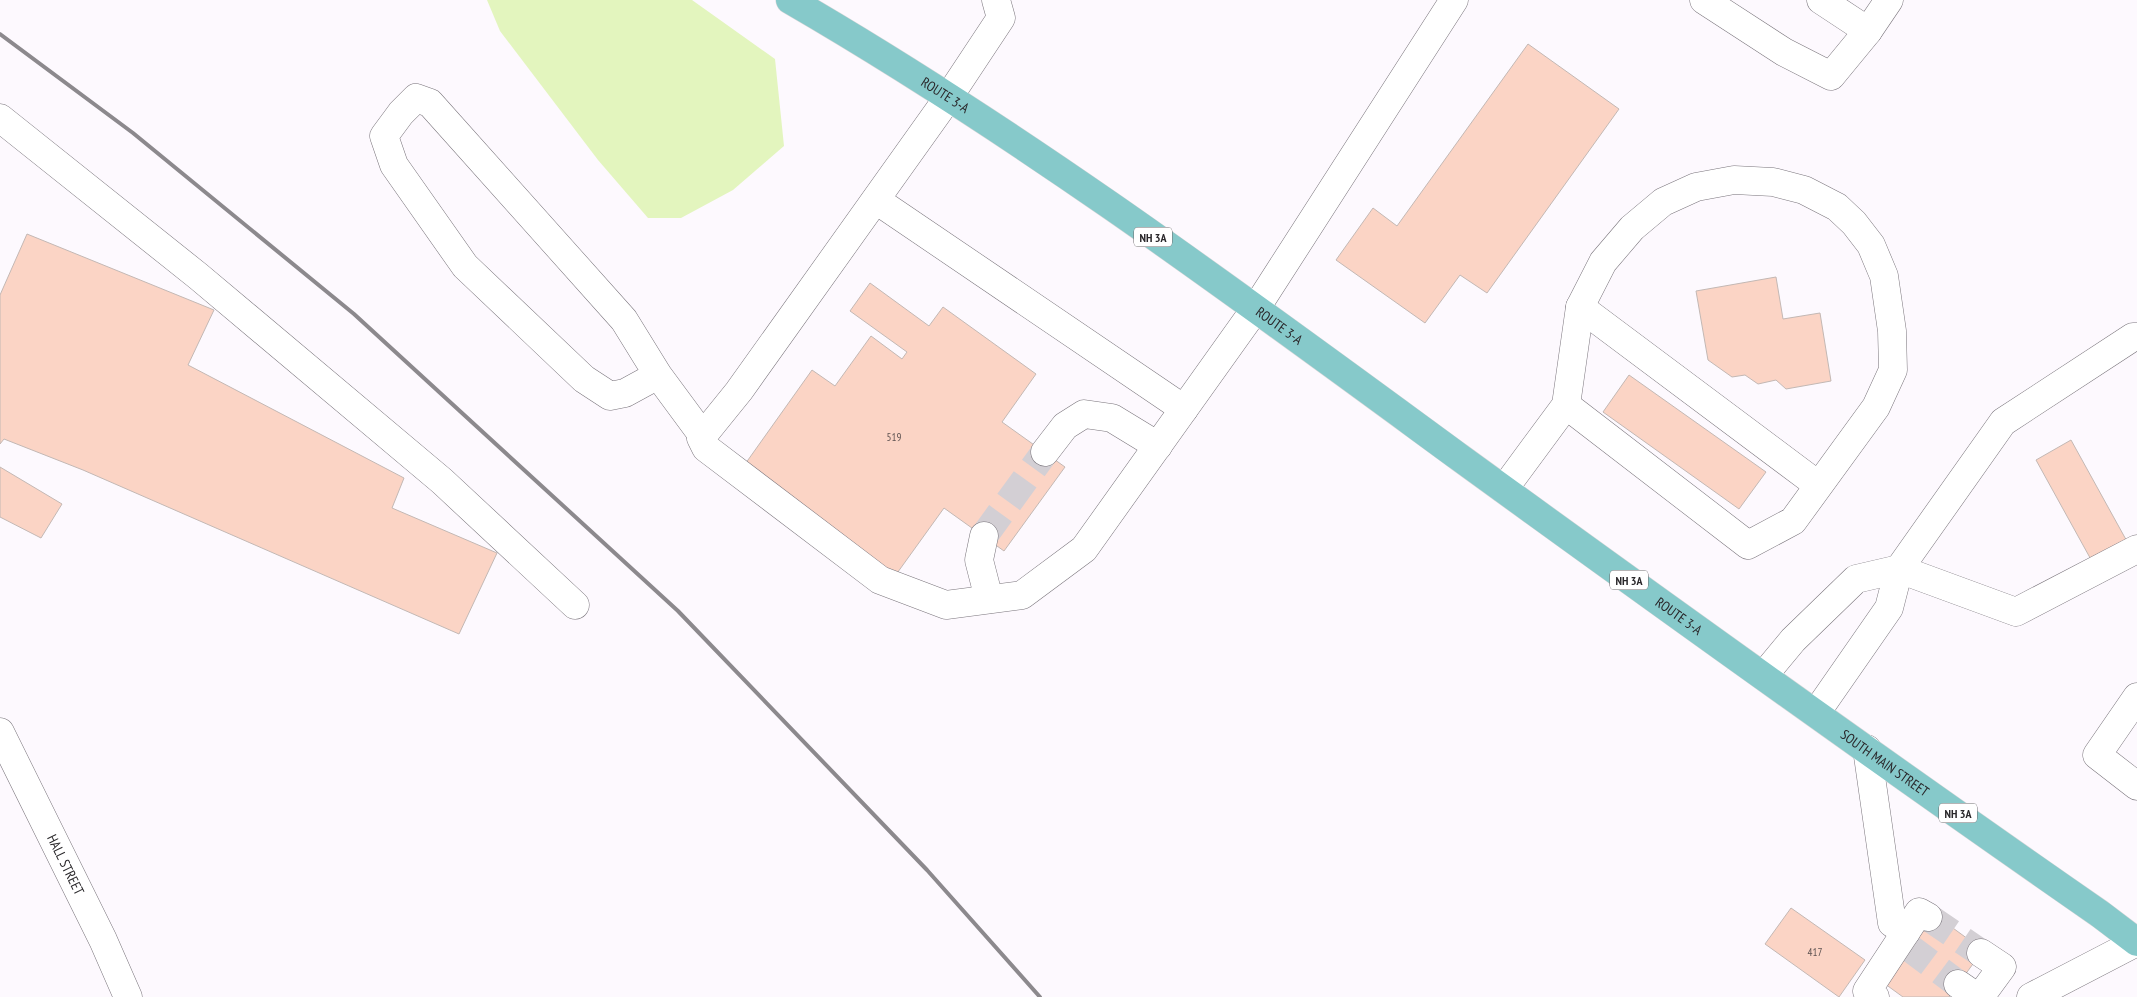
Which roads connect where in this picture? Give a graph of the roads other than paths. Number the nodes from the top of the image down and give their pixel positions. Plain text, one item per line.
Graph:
1 (790, 0) edge
2 (996, 0) edge
3 (1454, 0) edge
4 (1704, 0) edge
5 (1821, 0) edge
6 (1889, 0) edge
7 (1868, 31) junction
8 (948, 98) junction
9 (0, 118) edge
10 (876, 200) junction
11 (1580, 307) junction
12 (1256, 308) junction
13 (2137, 337) edge
14 (658, 375) junction
15 (1566, 405) junction
16 (1184, 409) junction
17 (703, 436) junction
18 (1158, 446) junction
19 (1044, 452) tunnel mouth
20 (1818, 485) junction
21 (1504, 489) junction
22 (984, 536) tunnel mouth
23 (2137, 549) edge
24 (1899, 569) junction
25 (989, 599) junction
26 (575, 605) dead end
27 (1760, 672) junction
28 (2137, 697) edge
29 (1816, 712) junction
30 (2137, 728) edge
31 (0, 732) edge
32 (1867, 749) junction
33 (2103, 760) junction
34 (2137, 786) edge
35 (1928, 917) dead end
36 (1904, 940) junction
37 (2137, 942) edge
38 (1981, 952) tunnel mouth
39 (1972, 993) edge
40 (128, 997) edge
41 (1875, 997) edge
42 (2031, 997) edge

1 - 8 main road, ROUTE 3-A / NH 3A
2 - 8 street
3 - 12 street
4 - 7 street
5 - 7 street
6 - 7 street
8 - 10 street
8 - 12 main road, ROUTE 3-A / NH 3A
9 - 26 street
10 - 16 street
10 - 17 street
11 - 15 street
11 - 20 street
11 - 20 street
12 - 16 street
12 - 21 main road, ROUTE 3-A / NH 3A
13 - 24 street
14 - 14 street
14 - 17 street
15 - 20 street
15 - 21 street
16 - 18 street
17 - 25 street
18 - 19 street
18 - 25 street
21 - 27 main road, ROUTE 3-A / NH 3A
22 - 25 street
23 - 24 street
24 - 27 street
24 - 29 street
27 - 29 main road, SOUTH MAIN STREET / NH 3A
28 - 33 street
29 - 32 main road, SOUTH MAIN STREET / NH 3A
30 - 33 street
31 - 40 street, HALL STREET
32 - 36 street
32 - 37 main road, SOUTH MAIN STREET / NH 3A
33 - 34 street
35 - 36 street
36 - 41 street
37 - 42 street
38 - 39 street

